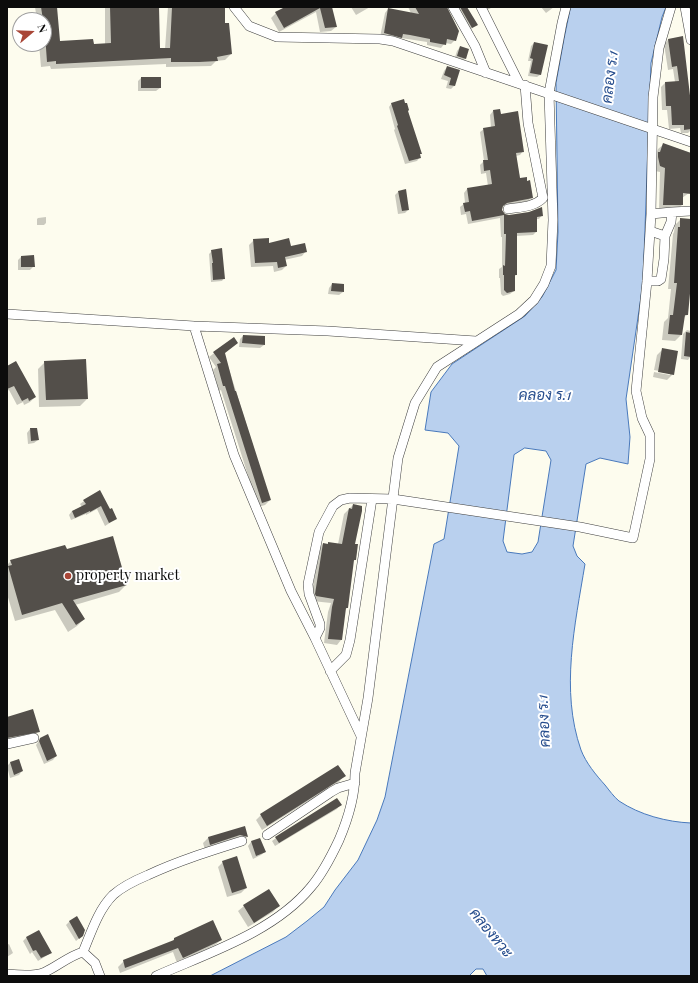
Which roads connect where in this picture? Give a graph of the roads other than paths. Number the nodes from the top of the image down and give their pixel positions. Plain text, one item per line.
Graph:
1 (234, 7) edge
2 (453, 7) edge
3 (481, 7) edge
4 (566, 7) edge
5 (671, 7) edge
6 (685, 7) edge
7 (690, 34) edge
8 (486, 73) junction
9 (522, 84) junction
10 (552, 94) junction
11 (651, 128) junction
12 (691, 142) edge
13 (508, 209) dead end
14 (691, 211) edge
15 (672, 212) junction
16 (651, 214) junction
17 (650, 231) junction
18 (665, 236) junction
19 (647, 281) junction
20 (7, 314) edge
21 (194, 326) junction
22 (476, 341) junction
23 (372, 499) junction
24 (393, 499) junction
25 (315, 638) junction
26 (330, 670) junction
27 (361, 736) junction
28 (34, 738) dead end
29 (7, 744) edge
30 (355, 783) junction
31 (266, 835) dead end
32 (242, 841) dead end
33 (83, 952) junction
34 (7, 974) edge
35 (100, 976) edge
36 (156, 976) edge

1 - 8 street
2 - 8 street
3 - 9 street
4 - 10 street
5 - 11 street
6 - 7 street
8 - 9 street
9 - 10 street
9 - 13 street
10 - 11 street
10 - 22 street
11 - 12 street
11 - 16 street
14 - 15 street
15 - 16 street
15 - 18 street
16 - 17 street
17 - 18 street
17 - 19 street
18 - 19 street
19 - 24 street
20 - 21 street
21 - 22 street
21 - 25 street
22 - 24 street
23 - 24 street
23 - 25 street
23 - 26 street
24 - 27 street
25 - 26 street
26 - 27 street
27 - 30 street
28 - 29 street
30 - 31 street
30 - 36 street
32 - 33 street
33 - 34 street
33 - 35 street

